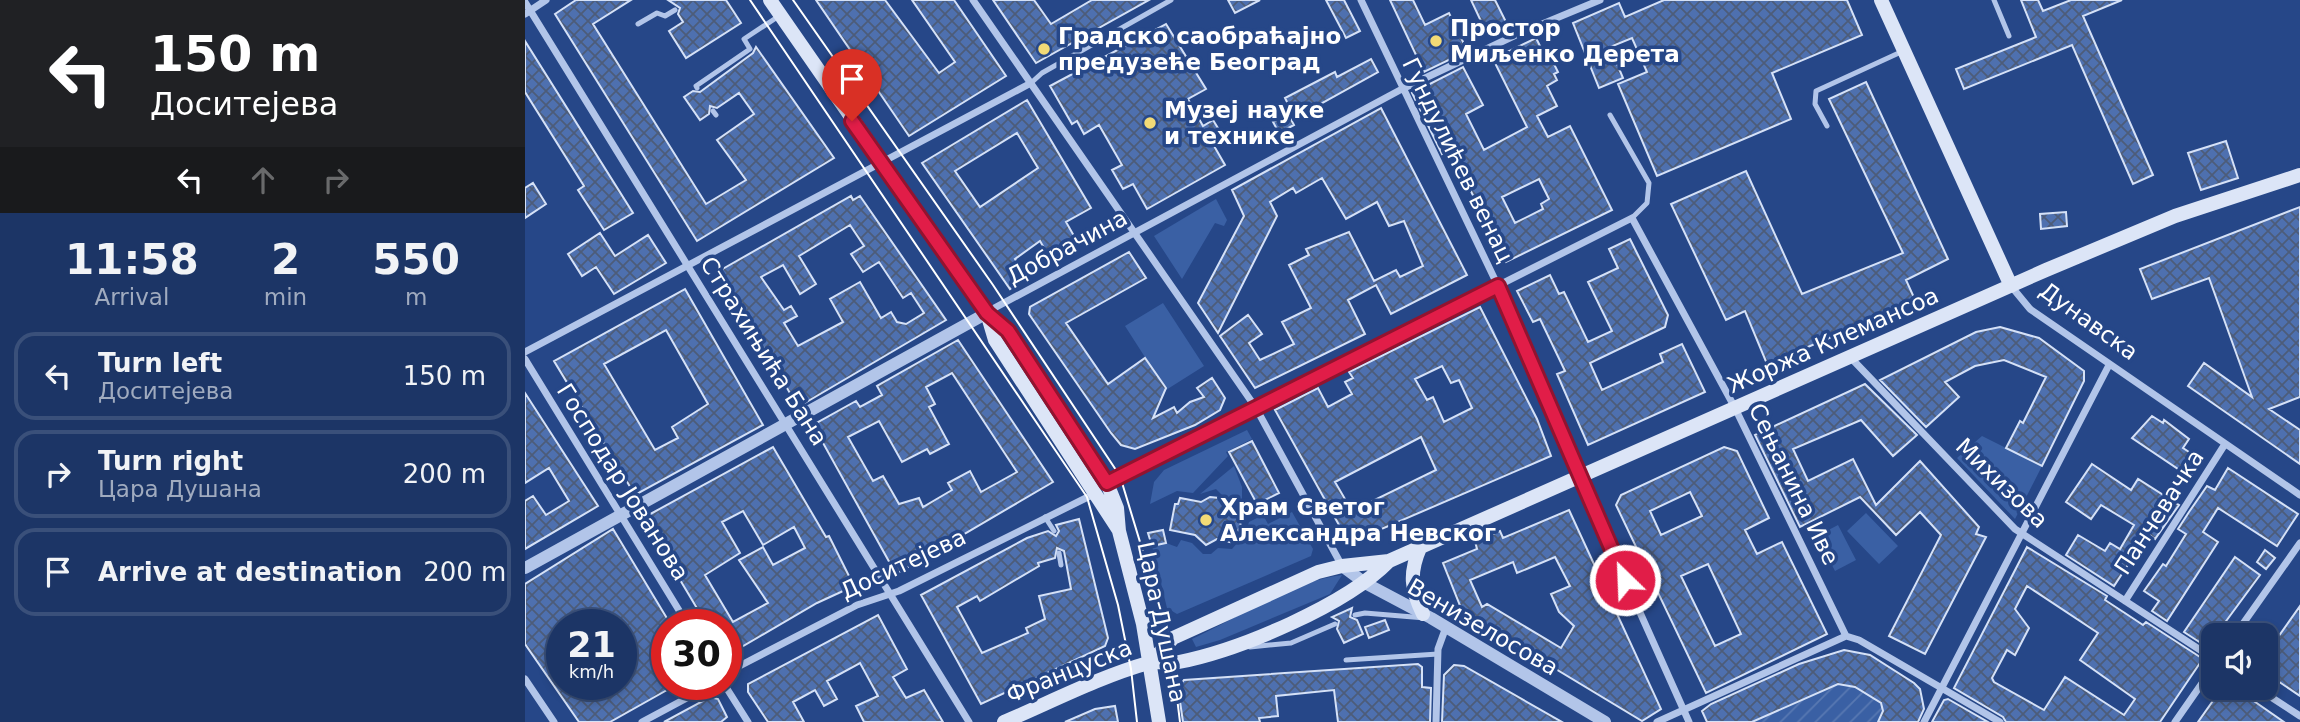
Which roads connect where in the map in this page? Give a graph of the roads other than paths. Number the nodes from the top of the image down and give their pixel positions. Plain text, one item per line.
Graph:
1 (546, 0) edge
2 (770, 0) edge
3 (973, 0) edge
4 (1171, 0) edge
5 (1361, 0) edge
6 (1600, 0) edge
7 (1881, 0) edge
8 (1994, 0) edge
9 (525, 2) edge
10 (675, 10) dead end
11 (528, 12) edge
12 (780, 15) junction
13 (638, 24) dead end
14 (2009, 36) dead end
15 (1904, 51) junction
16 (1031, 83) junction
17 (697, 89) dead end
18 (1402, 89) junction
19 (1610, 115) dead end
20 (1827, 126) dead end
21 (881, 162) junction
22 (2300, 175) edge
23 (1632, 218) junction
24 (1134, 234) junction
25 (690, 266) junction
26 (1498, 286) junction
27 (2011, 286) junction
28 (987, 313) junction
29 (525, 352) edge
30 (1851, 358) junction
31 (525, 359) edge
32 (2109, 365) junction
33 (1256, 408) junction
34 (1735, 408) junction
35 (787, 426) junction
36 (2225, 444) junction
37 (1579, 476) junction
38 (1101, 488) junction
39 (2300, 495) edge
40 (622, 516) junction
41 (1045, 517) junction
42 (1054, 531) dead end
43 (2022, 534) junction
44 (2300, 543) edge
45 (1420, 548) junction
46 (1059, 552) dead end
47 (1389, 561) junction
48 (1061, 565) dead end
49 (1342, 566) junction
50 (525, 568) edge
51 (1365, 583) junction
52 (891, 595) junction
53 (2125, 601) junction
54 (678, 609) edge
55 (1355, 615) dead end
56 (1427, 616) junction
57 (2243, 623) edge
58 (1335, 624) dead end
59 (1446, 627) junction
60 (1846, 636) junction
61 (1226, 649) junction
62 (2201, 651) edge
63 (1438, 654) junction
64 (1346, 660) dead end
65 (1151, 662) junction
66 (742, 665) edge
67 (525, 680) edge
68 (2201, 685) edge
69 (1941, 689) junction
70 (683, 700) edge
71 (734, 700) edge
72 (2275, 700) edge
73 (1683, 709) junction
74 (2300, 716) edge
75 (554, 722) edge
76 (642, 722) edge
77 (748, 722) edge
78 (969, 722) edge
79 (1004, 722) edge
80 (1159, 722) edge
81 (1436, 722) edge
82 (1605, 722) edge
83 (1657, 722) edge
84 (1689, 722) edge
85 (1924, 722) edge
86 (2000, 722) edge
87 (2175, 722) edge

1 - 11 street
2 - 12 main road, Цара Душана
3 - 16 street
4 - 16 lane
5 - 18 street, Гундулићев венац
6 - 18 street, Добрачина
7 - 15 main road, Дунавска
8 - 14 lane
9 - 11 street, Страхињића Бана
10 - 13 lane
11 - 25 street, Страхињића Бана
12 - 17 lane
12 - 21 main road, Цара Душана
15 - 20 lane
15 - 27 main road, Дунавска
16 - 21 street
16 - 24 street
18 - 24 street, Добрачина
18 - 26 street, Гундулићев венац
19 - 23 lane
21 - 25 street
21 - 28 main road, Цара Душана
22 - 27 main road, Жоржа Клемансоа
23 - 26 street, Доситејева
23 - 34 street, Сењанина Иве
24 - 28 street, Добрачина
24 - 33 street
25 - 29 street
25 - 35 street, Страхињића Бана
26 - 33 street, Доситејева
26 - 37 street, Гундулићев венац
27 - 30 main road, Жоржа Клемансоа
27 - 32 street, Дунавска
28 - 35 street, Добрачина
28 - 38 main road, Цара Душана
30 - 34 main road, Жоржа Клемансоа
30 - 43 street, Михизова
31 - 40 street, Господар Јованова
32 - 36 street, Дунавска
32 - 43 street
33 - 38 street, Доситејева
33 - 49 street
34 - 37 main road, Жоржа Клемансоа
34 - 60 street, Сењанина Иве
35 - 40 street, Добрачина
35 - 52 street, Страхињића Бана
36 - 39 street, Дунавска
36 - 53 street, Панчевачка
37 - 45 main road, Жоржа Клемансоа
37 - 73 street, Гундулићев венац
38 - 41 street, Доситејева
38 - 65 main road, Цара Душана
40 - 50 street, Добрачина
40 - 54 street, Господар Јованова
41 - 42 lane
41 - 52 street, Доситејева
43 - 53 street, Михизова
43 - 69 street
44 - 57 street
45 - 47 main road, Жоржа Клемансоа
45 - 56 main road
46 - 48 lane
47 - 49 main road, Жоржа Клемансоа
47 - 51 main road, Жоржа Клемансоа
49 - 51 street, Венизелосова
49 - 65 main road, Жоржа Клемансоа
51 - 56 street, Венизелосова
51 - 61 main road, Жоржа Клемансоа
52 - 66 street, Доситејева
52 - 78 street, Страхињића Бана
53 - 62 street, Михизова
55 - 56 lane
56 - 59 street, Венизелосова
58 - 61 lane
59 - 63 street
59 - 82 street, Венизелосова
60 - 69 street
60 - 73 street
61 - 65 main road, Жоржа Клемансоа
63 - 64 lane, Венизелосова
63 - 81 street
65 - 79 main road, Француска
65 - 80 main road, Цара Душана
67 - 75 street
68 - 87 street
69 - 85 street
69 - 86 street
70 - 76 street
71 - 77 street
72 - 74 street
73 - 83 street
73 - 84 street, Гундулићев венац

